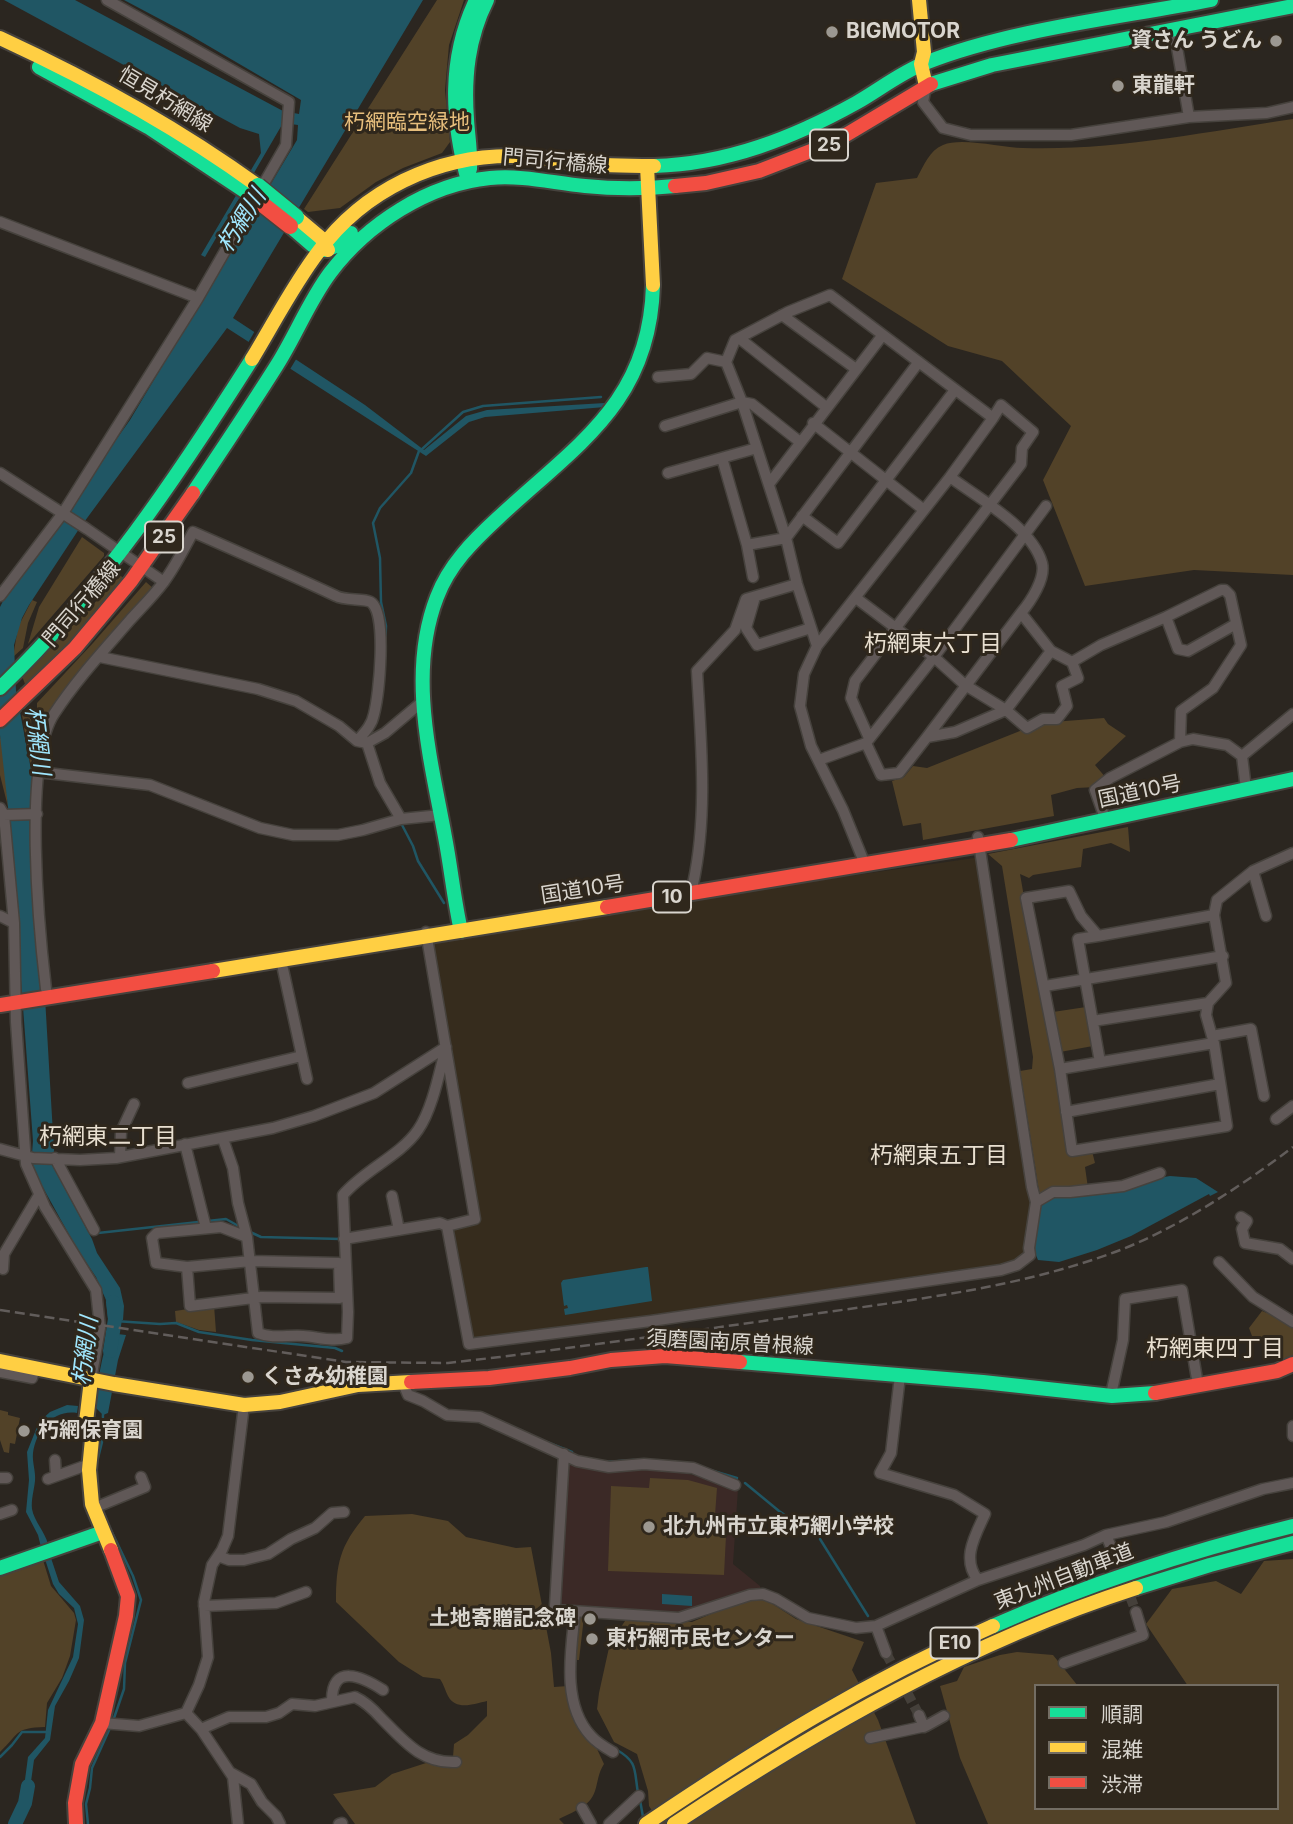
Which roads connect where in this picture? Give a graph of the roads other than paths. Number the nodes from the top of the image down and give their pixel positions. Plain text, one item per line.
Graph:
1 (107, 0) edge
2 (476, 0) edge
3 (487, 0) edge
4 (919, 0) edge
5 (1211, 0) edge
6 (1173, 4) edge
7 (1293, 6) edge
8 (1174, 30) junction
9 (0, 38) edge
10 (0, 49) edge
11 (920, 64) junction
12 (926, 86) junction
13 (1293, 107) edge
14 (1189, 117) junction
15 (466, 158) junction
16 (647, 166) junction
17 (468, 181) junction
18 (649, 189) junction
19 (255, 191) junction
20 (0, 222) edge
21 (322, 241) junction
22 (329, 274) junction
23 (198, 298) junction
24 (782, 315) junction
25 (882, 336) junction
26 (739, 338) junction
27 (726, 362) junction
28 (918, 363) junction
29 (856, 369) junction
30 (658, 377) dead end
31 (955, 390) junction
32 (742, 402) junction
33 (826, 407) junction
34 (993, 418) junction
35 (813, 424) junction
36 (665, 426) dead end
37 (800, 442) junction
38 (757, 448) junction
39 (849, 452) junction
40 (722, 458) junction
41 (0, 473) edge
42 (668, 473) dead end
43 (950, 477) junction
44 (885, 480) junction
45 (769, 484) junction
46 (988, 505) junction
47 (1046, 506) dead end
48 (924, 510) junction
49 (63, 513) junction
50 (802, 516) junction
51 (1026, 534) junction
52 (786, 538) junction
53 (747, 544) junction
54 (122, 555) junction
55 (141, 568) junction
56 (752, 577) dead end
57 (164, 582) junction
58 (797, 584) junction
59 (0, 596) edge
60 (755, 597) junction
61 (856, 598) junction
62 (1021, 612) junction
63 (1167, 617) junction
64 (1236, 624) junction
65 (811, 628) junction
66 (895, 628) junction
67 (817, 646) junction
68 (1051, 651) junction
69 (100, 657) junction
70 (934, 657) junction
71 (1072, 662) junction
72 (965, 685) junction
73 (0, 688) edge
74 (423, 701) junction
75 (1006, 710) junction
76 (1293, 714) edge
77 (0, 720) edge
78 (927, 737) junction
79 (867, 740) junction
80 (362, 742) junction
81 (1180, 742) junction
82 (1242, 756) junction
83 (819, 760) junction
84 (1293, 770) edge
85 (38, 772) junction
86 (1293, 779) edge
87 (1246, 785) junction
88 (5, 813) edge
89 (34, 814) junction
90 (442, 816) junction
91 (1105, 816) junction
92 (401, 819) junction
93 (978, 842) junction
94 (1293, 853) edge
95 (862, 857) junction
96 (1253, 871) junction
97 (694, 884) junction
98 (1214, 915) junction
99 (0, 916) edge
100 (1266, 916) dead end
101 (14, 923) junction
102 (459, 926) junction
103 (426, 933) junction
104 (1098, 936) junction
105 (1223, 956) junction
106 (281, 960) junction
107 (1086, 978) junction
108 (1045, 986) junction
109 (46, 993) junction
110 (11, 997) edge
111 (1208, 1003) junction
112 (0, 1005) edge
113 (1093, 1021) junction
114 (1213, 1040) junction
115 (446, 1047) junction
116 (302, 1056) junction
117 (1100, 1062) junction
118 (1060, 1069) junction
119 (307, 1079) dead end
120 (188, 1083) dead end
121 (1220, 1084) junction
122 (1264, 1096) dead end
123 (134, 1104) dead end
124 (1293, 1106) edge
125 (1066, 1112) junction
126 (1276, 1119) dead end
127 (223, 1139) junction
128 (185, 1144) junction
129 (0, 1149) edge
130 (29, 1157) junction
131 (120, 1157) junction
132 (54, 1158) junction
133 (1160, 1173) dead end
134 (39, 1195) junction
135 (392, 1196) dead end
136 (1036, 1202) junction
137 (1241, 1217) dead end
138 (205, 1224) junction
139 (447, 1226) junction
140 (94, 1230) dead end
141 (400, 1230) junction
142 (246, 1232) junction
143 (344, 1239) junction
144 (1293, 1259) edge
145 (251, 1261) junction
146 (1219, 1262) dead end
147 (187, 1267) junction
148 (3, 1269) dead end
149 (255, 1298) junction
150 (340, 1298) junction
151 (1293, 1322) edge
152 (347, 1338) junction
153 (0, 1361) edge
154 (1293, 1364) edge
155 (34, 1368) junction
156 (0, 1372) edge
157 (900, 1376) junction
158 (92, 1380) junction
159 (405, 1383) junction
160 (1198, 1385) junction
161 (1112, 1396) junction
162 (244, 1405) junction
163 (1293, 1426) edge
164 (1293, 1436) edge
165 (564, 1454) junction
166 (54, 1460) dead end
167 (90, 1464) junction
168 (141, 1477) dead end
169 (1293, 1483) edge
170 (735, 1485) dead end
171 (98, 1506) junction
172 (12, 1510) dead end
173 (344, 1512) dead end
174 (0, 1514) edge
175 (1293, 1526) edge
176 (103, 1532) junction
177 (1106, 1535) junction
178 (1293, 1544) edge
179 (1114, 1554) tunnel mouth
180 (218, 1556) junction
181 (0, 1568) edge
182 (978, 1580) junction
183 (306, 1592) dead end
184 (204, 1606) junction
185 (576, 1612) junction
186 (1136, 1612) tunnel mouth
187 (876, 1626) junction
188 (886, 1653) tunnel mouth
189 (1064, 1662) dead end
190 (383, 1690) dead end
191 (332, 1702) junction
192 (186, 1713) junction
193 (919, 1715) tunnel mouth
194 (944, 1716) dead end
195 (109, 1723) junction
196 (925, 1727) junction
197 (201, 1729) junction
198 (870, 1738) dead end
199 (614, 1752) dead end
200 (456, 1762) dead end
201 (231, 1773) junction
202 (639, 1796) dead end
203 (582, 1808) dead end
204 (76, 1824) edge
205 (238, 1824) edge
206 (280, 1824) edge
207 (591, 1824) edge
208 (609, 1824) edge
209 (646, 1824) edge
210 (674, 1824) edge

1 - 23 street
2 - 15 main road
3 - 15 main road
4 - 11 main road
5 - 6 main road, 門司行橋線 / 25
6 - 11 main road, 門司行橋線 / 25
7 - 8 main road, 門司行橋線 / 25
8 - 12 main road, 門司行橋線 / 25
8 - 14 street
9 - 19 main road, 恒見朽網線
10 - 19 main road, 恒見朽網線
11 - 12 main road
11 - 16 main road, 門司行橋線 / 25
12 - 14 street
12 - 18 main road, 門司行橋線 / 25
13 - 14 street
15 - 16 main road, 門司行橋線 / 25
15 - 17 main road
15 - 21 main road, 門司行橋線 / 25
16 - 18 main road
17 - 18 main road, 門司行橋線 / 25
17 - 21 main road
17 - 22 main road, 門司行橋線 / 25
18 - 74 main road
19 - 21 main road, 恒見朽網線, bridge
20 - 23 street
21 - 22 main road
21 - 54 main road, 門司行橋線 / 25
22 - 55 main road, 門司行橋線 / 25
23 - 49 street
24 - 25 street
24 - 26 street
24 - 29 street
25 - 28 street
25 - 29 street
26 - 27 street
26 - 33 street
27 - 30 street
27 - 32 street
28 - 31 street
28 - 39 street
29 - 33 street
31 - 34 street
31 - 44 street
32 - 36 street
32 - 37 street
32 - 38 street
33 - 35 street
34 - 43 street
34 - 46 street
35 - 37 street
35 - 39 street
37 - 45 street
38 - 40 street
38 - 45 street
39 - 44 street
39 - 50 street
40 - 42 street
40 - 53 street
41 - 49 street
43 - 46 street
43 - 48 street
44 - 48 street
44 - 50 street
45 - 52 street
46 - 51 street
46 - 66 street
47 - 51 street
48 - 61 street
49 - 54 street
49 - 59 street
50 - 52 street
51 - 62 street
51 - 70 street
52 - 53 street
52 - 58 street
53 - 56 street
54 - 55 street
54 - 73 main road, 門司行橋線 / 25
55 - 57 street
55 - 77 main road, 門司行橋線 / 25
57 - 69 street
57 - 80 street
58 - 60 street
58 - 65 street
60 - 65 street
60 - 97 street
61 - 66 street
61 - 67 street
62 - 68 street
62 - 72 street
63 - 64 street
63 - 64 street
63 - 71 street
64 - 81 street
65 - 67 street
66 - 70 street
66 - 79 street
67 - 83 street
68 - 71 street
68 - 75 street
69 - 80 street
69 - 85 street
70 - 72 street
70 - 79 street
71 - 75 street
72 - 75 street
72 - 78 street
74 - 80 street
74 - 90 main road
75 - 78 street
76 - 82 street
78 - 79 street
79 - 83 street
80 - 92 street
81 - 82 street
81 - 91 street
82 - 87 street
83 - 95 street
84 - 87 main road, 国道10号 / 10
85 - 89 street
85 - 92 street
86 - 87 main road, 国道10号 / 10
87 - 91 main road, 国道10号 / 10
88 - 89 street
88 - 101 street
89 - 109 street
90 - 92 street
90 - 102 main road
91 - 93 main road, 国道10号 / 10
93 - 95 main road, 国道10号 / 10
93 - 102 main road, 国道10号 / 10
93 - 136 street
94 - 96 street
95 - 97 main road, 国道10号 / 10
96 - 98 street
96 - 100 street
97 - 102 main road, 国道10号 / 10
98 - 104 street
98 - 105 street
99 - 101 street
101 - 110 street
102 - 103 main road, 国道10号 / 10
103 - 106 main road, 国道10号 / 10
103 - 109 main road, 国道10号 / 10
103 - 115 street
104 - 107 street
104 - 108 street
105 - 107 street
105 - 111 street
106 - 109 main road, 国道10号 / 10
106 - 116 street
107 - 108 street
107 - 113 street
108 - 118 street
109 - 110 main road, 国道10号 / 10
110 - 112 main road, 国道10号 / 10
110 - 130 street
111 - 113 street
111 - 114 street
113 - 117 street
114 - 117 street
114 - 121 street
114 - 122 street
115 - 127 street
115 - 139 street
115 - 143 street
116 - 119 street
116 - 120 street
117 - 118 street
118 - 125 street
121 - 125 street
121 - 125 street
123 - 131 street
124 - 126 street
127 - 128 street
127 - 142 street
128 - 131 street
128 - 138 street
129 - 130 street
130 - 132 street
130 - 134 street
131 - 132 street
132 - 140 street
133 - 136 street
134 - 148 street
134 - 158 street
135 - 141 street
136 - 139 street
137 - 144 street
138 - 142 street
138 - 147 street
139 - 141 street
141 - 143 street
142 - 145 street
143 - 152 street
145 - 147 street
145 - 149 street
145 - 150 street
146 - 151 street
147 - 149 street
149 - 150 street
149 - 152 street
150 - 152 street
153 - 155 main road, 須磨園南原曽根線
154 - 160 main road, 須磨園南原曽根線
155 - 156 street
155 - 158 main road, 須磨園南原曽根線
157 - 159 main road, 須磨園南原曽根線
157 - 161 main road, 須磨園南原曽根線
157 - 182 street
158 - 162 main road, 須磨園南原曽根線
158 - 167 main road
159 - 162 main road, 須磨園南原曽根線
159 - 165 street
160 - 161 main road, 須磨園南原曽根線
160 - 161 street
162 - 180 street
163 - 164 street
165 - 170 street
165 - 185 street
166 - 167 street
167 - 171 main road
168 - 171 street
169 - 177 street
171 - 176 main road
172 - 174 street
173 - 180 street
175 - 209 main road, 東九州自動車道 / E10
176 - 181 main road
176 - 195 main road
177 - 179 street
177 - 182 street
178 - 210 main road, 東九州自動車道 / E10
180 - 184 street
182 - 187 street
183 - 184 street
184 - 192 street
185 - 187 street
185 - 199 street
186 - 189 street
187 - 188 street
190 - 191 street
191 - 197 street
191 - 200 street
192 - 195 street
192 - 197 street
193 - 196 street
194 - 196 street
195 - 204 main road
196 - 198 street
197 - 201 street
201 - 205 street
201 - 206 street
202 - 208 street
203 - 207 street

